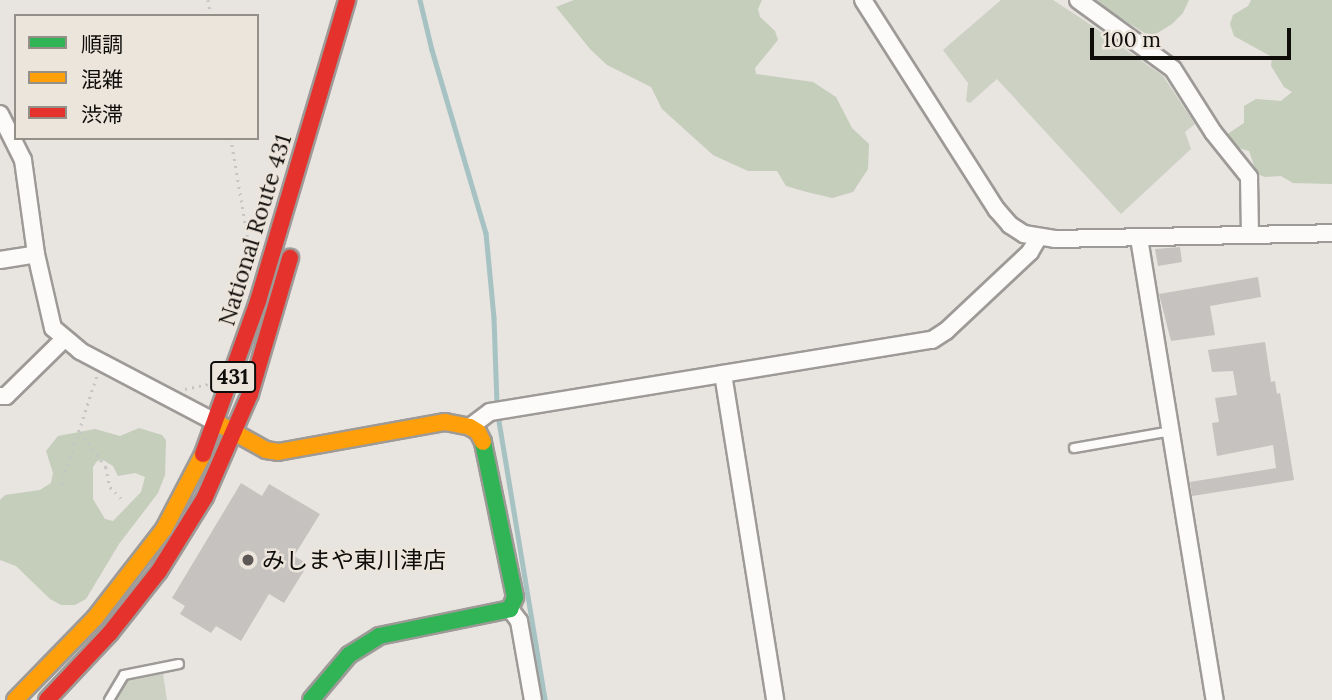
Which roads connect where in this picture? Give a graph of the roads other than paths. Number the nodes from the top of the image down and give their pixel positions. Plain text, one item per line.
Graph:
1 (347, 0) edge
2 (863, 0) edge
3 (1078, 0) edge
4 (0, 114) edge
5 (1332, 233) edge
6 (1250, 235) junction
7 (1038, 238) junction
8 (1139, 238) junction
9 (294, 245) dead end
10 (36, 254) junction
11 (0, 260) edge
12 (63, 340) junction
13 (723, 374) junction
14 (0, 396) edge
15 (216, 423) junction
16 (470, 427) junction
17 (1173, 430) junction
18 (234, 432) junction
19 (1074, 448) dead end
20 (510, 608) junction
21 (179, 664) dead end
22 (40, 675) junction
23 (56, 697) edge
24 (15, 700) edge
25 (109, 700) edge
26 (311, 700) edge
27 (533, 700) edge
28 (775, 700) edge
29 (1215, 700) edge

1 - 15 main road, National Route 431 / 431
2 - 7 street
3 - 6 street
4 - 10 street
5 - 6 street
6 - 8 street
7 - 8 street
7 - 13 street
8 - 17 street
9 - 18 main road, National Route 431 / 431
10 - 11 street
10 - 12 street
12 - 14 street
12 - 15 street
13 - 16 street
13 - 28 street
15 - 18 main road
15 - 22 main road, National Route 431 / 431
16 - 18 main road
16 - 20 main road
17 - 19 lane
17 - 29 street
18 - 23 main road, National Route 431 / 431
20 - 26 main road
20 - 27 street
21 - 25 lane
22 - 23 main road
22 - 24 main road, National Route 431 / 431

